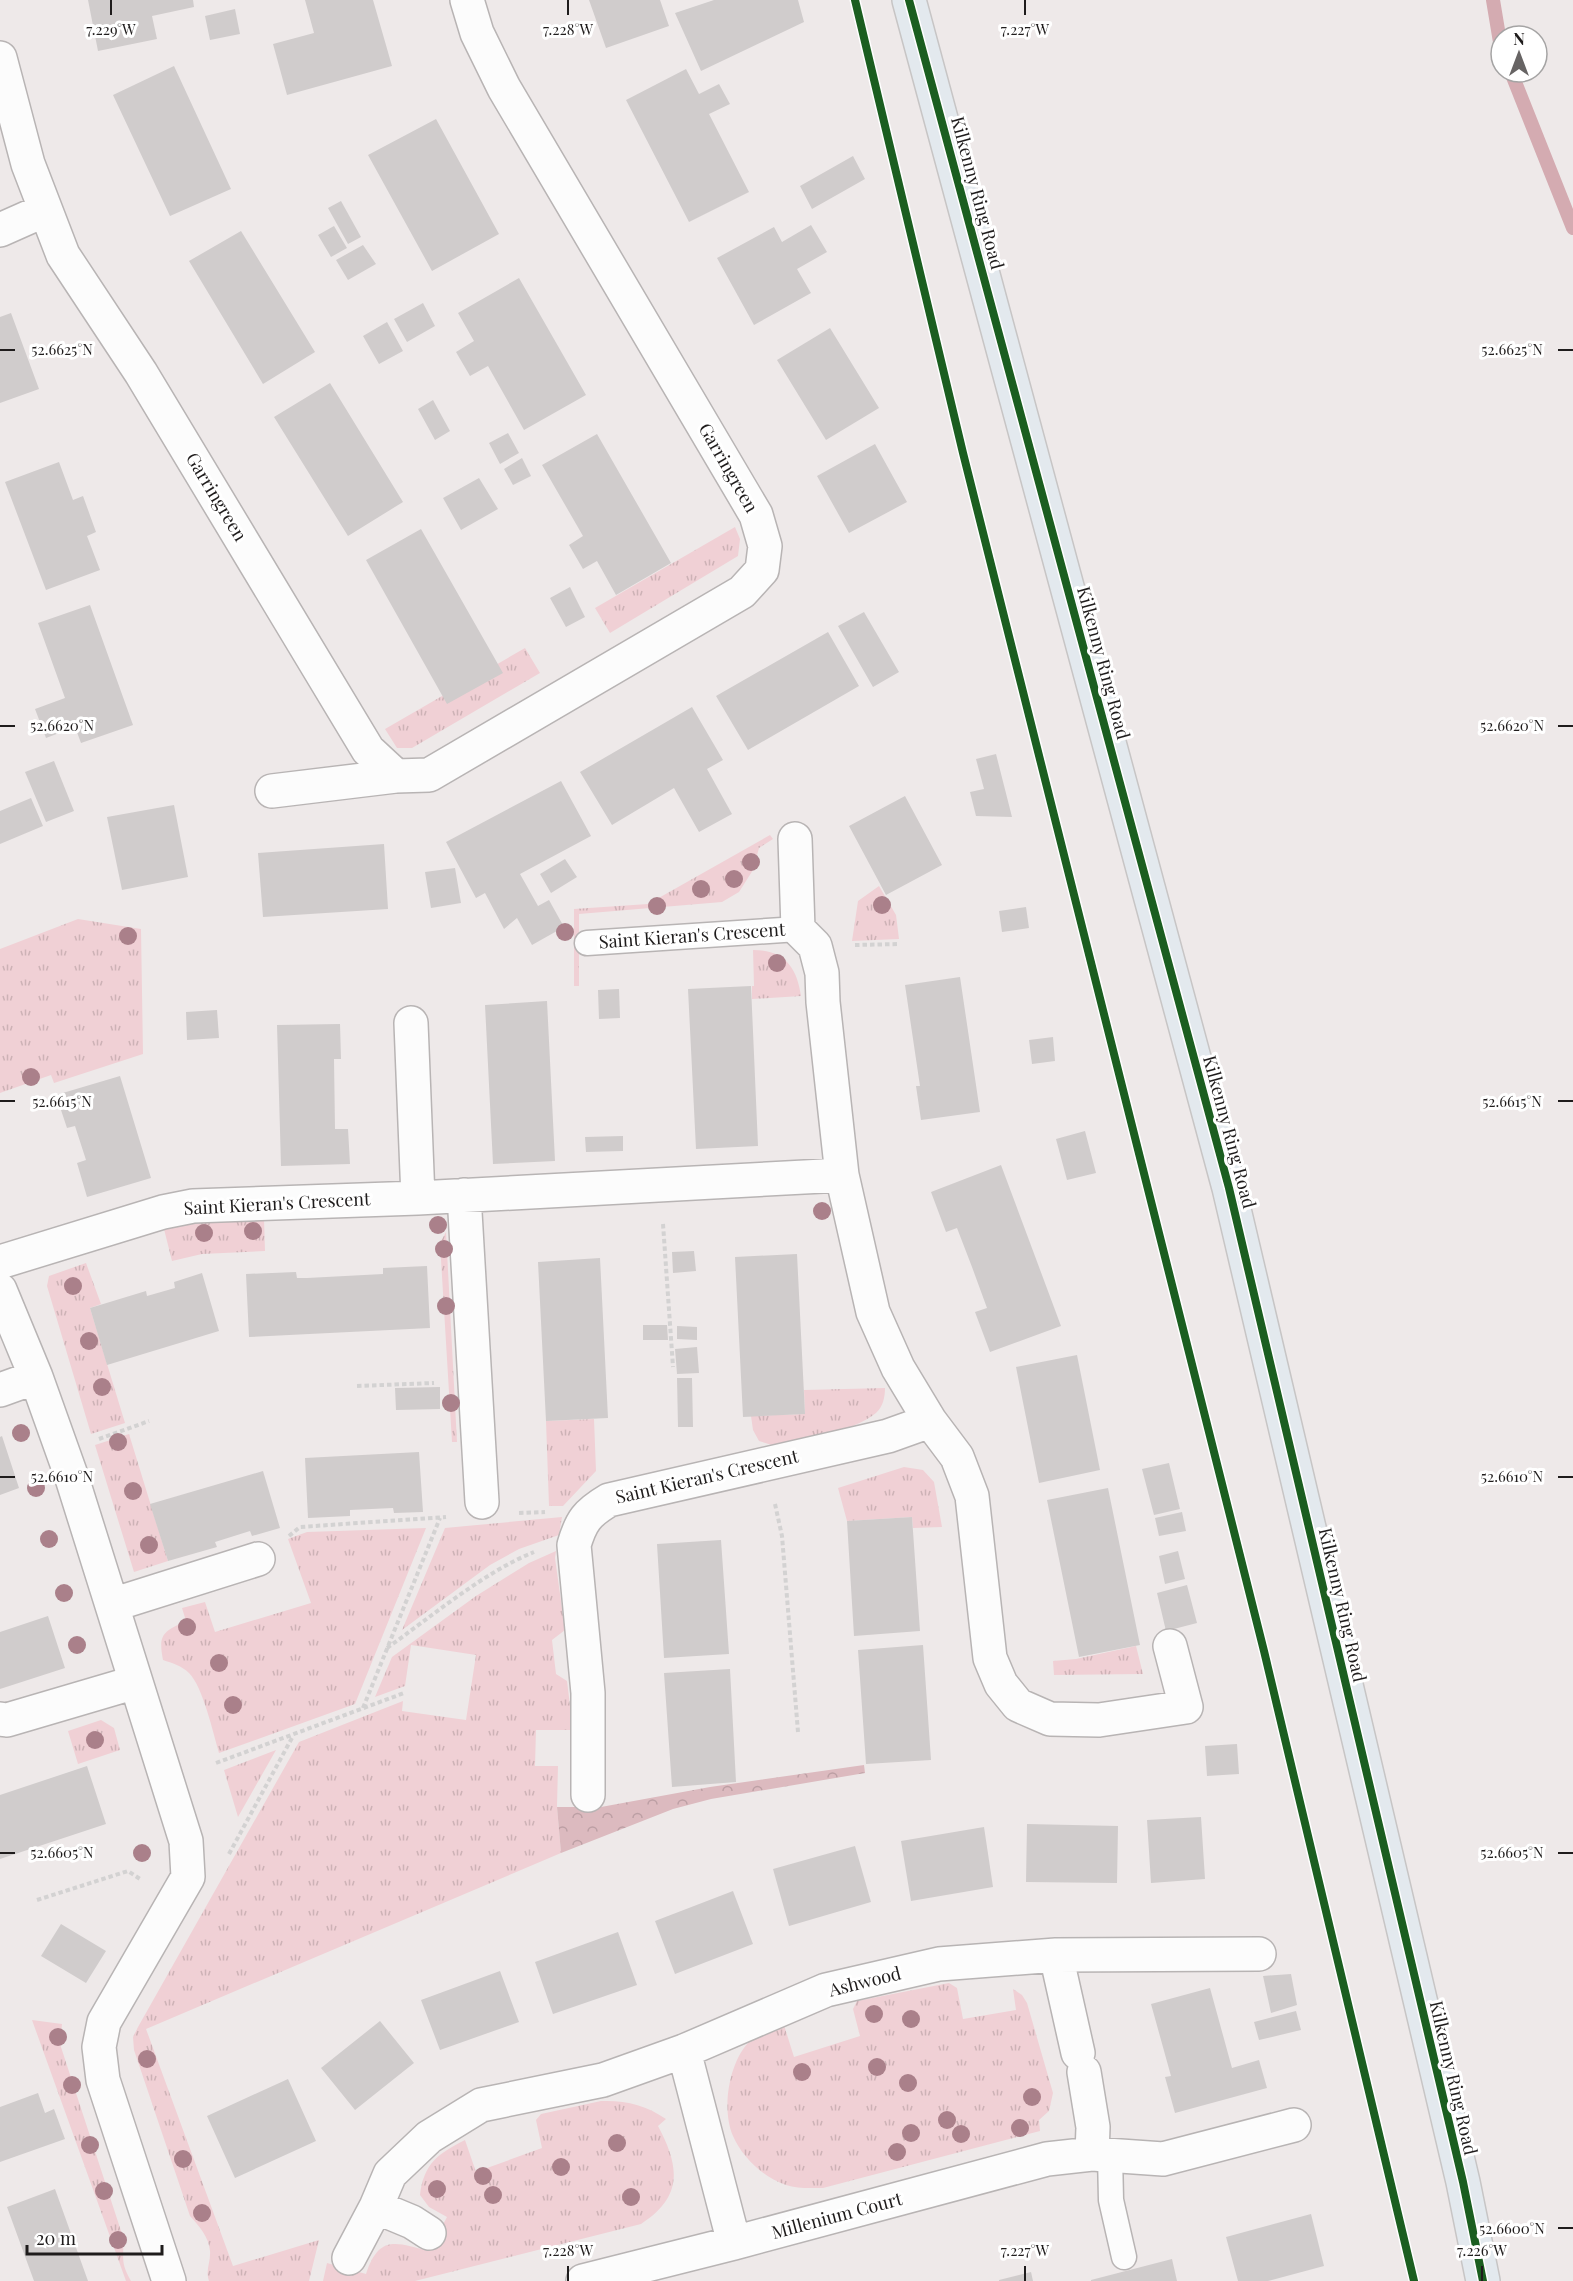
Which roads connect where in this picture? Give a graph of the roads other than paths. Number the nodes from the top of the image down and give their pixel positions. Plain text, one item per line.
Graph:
1 (467, 0) edge
2 (909, 0) edge
3 (0, 58) edge
4 (45, 210) junction
5 (0, 230) edge
6 (396, 776) junction
7 (272, 791) dead end
8 (795, 839) dead end
9 (798, 929) junction
10 (587, 943) dead end
11 (411, 1023) dead end
12 (842, 1175) junction
13 (464, 1195) junction
14 (418, 1198) junction
15 (0, 1262) edge
16 (0, 1290) edge
17 (36, 1377) junction
18 (0, 1390) edge
19 (930, 1421) junction
20 (482, 1502) dead end
21 (258, 1559) dead end
22 (112, 1605) junction
23 (1170, 1646) dead end
24 (136, 1682) junction
25 (0, 1719) edge
26 (588, 1795) dead end
27 (1259, 1954) dead end
28 (1056, 1955) junction
29 (684, 2051) junction
30 (1294, 2125) dead end
31 (1101, 2155) junction
32 (376, 2206) junction
33 (429, 2233) dead end
34 (734, 2243) junction
35 (1124, 2257) dead end
36 (349, 2258) dead end
37 (169, 2281) edge
38 (583, 2281) edge
39 (1483, 2281) edge

1 - 6 street, Garringreen
2 - 39 main road, Kilkenny Ring Road
3 - 4 street, Garringreen
4 - 5 street
4 - 6 street, Garringreen
6 - 7 street, Garringreen
8 - 9 street, Saint Kieran's Crescent
9 - 10 lane, Saint Kieran's Crescent
9 - 12 street, Saint Kieran's Crescent
11 - 14 street
12 - 13 street, Saint Kieran's Crescent
12 - 19 street, Saint Kieran's Crescent
13 - 14 street, Saint Kieran's Crescent
13 - 20 street
14 - 15 street, Saint Kieran's Crescent
16 - 17 street
17 - 18 street
17 - 22 street
19 - 23 street, Saint Kieran's Crescent
19 - 26 street, Saint Kieran's Crescent
21 - 22 street
22 - 24 street
24 - 25 street
24 - 37 street
27 - 28 street, Ashwood
28 - 29 street, Ashwood
28 - 31 street
29 - 32 street, Ashwood
29 - 34 street
30 - 31 street
31 - 34 street, Millenium Court
31 - 35 lane
32 - 33 street
32 - 36 street, Ashwood
34 - 38 street, Millenium Court

